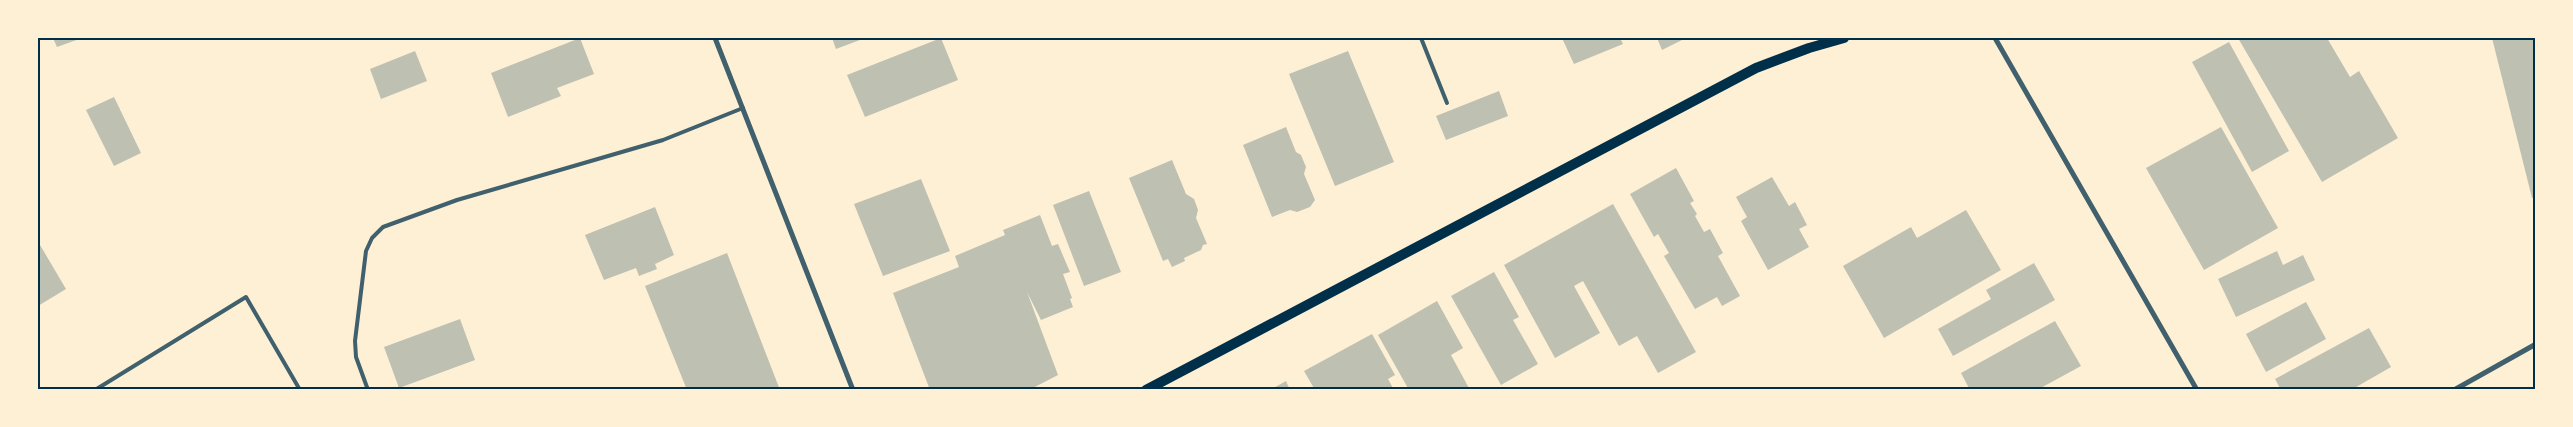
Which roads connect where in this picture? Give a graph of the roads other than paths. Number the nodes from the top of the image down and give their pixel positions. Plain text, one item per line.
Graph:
1 (715, 38) edge
2 (1421, 38) edge
3 (1844, 38) edge
4 (1995, 38) edge
5 (1447, 103) dead end
6 (743, 108) junction
7 (2536, 344) edge
8 (95, 390) edge
9 (300, 390) edge
10 (368, 390) edge
11 (854, 390) edge
12 (1146, 390) edge
13 (2197, 390) edge
14 (2454, 390) edge

1 - 6 street
2 - 5 lane
3 - 12 main road
4 - 13 street
6 - 10 lane
6 - 11 street
7 - 14 street
8 - 9 lane

